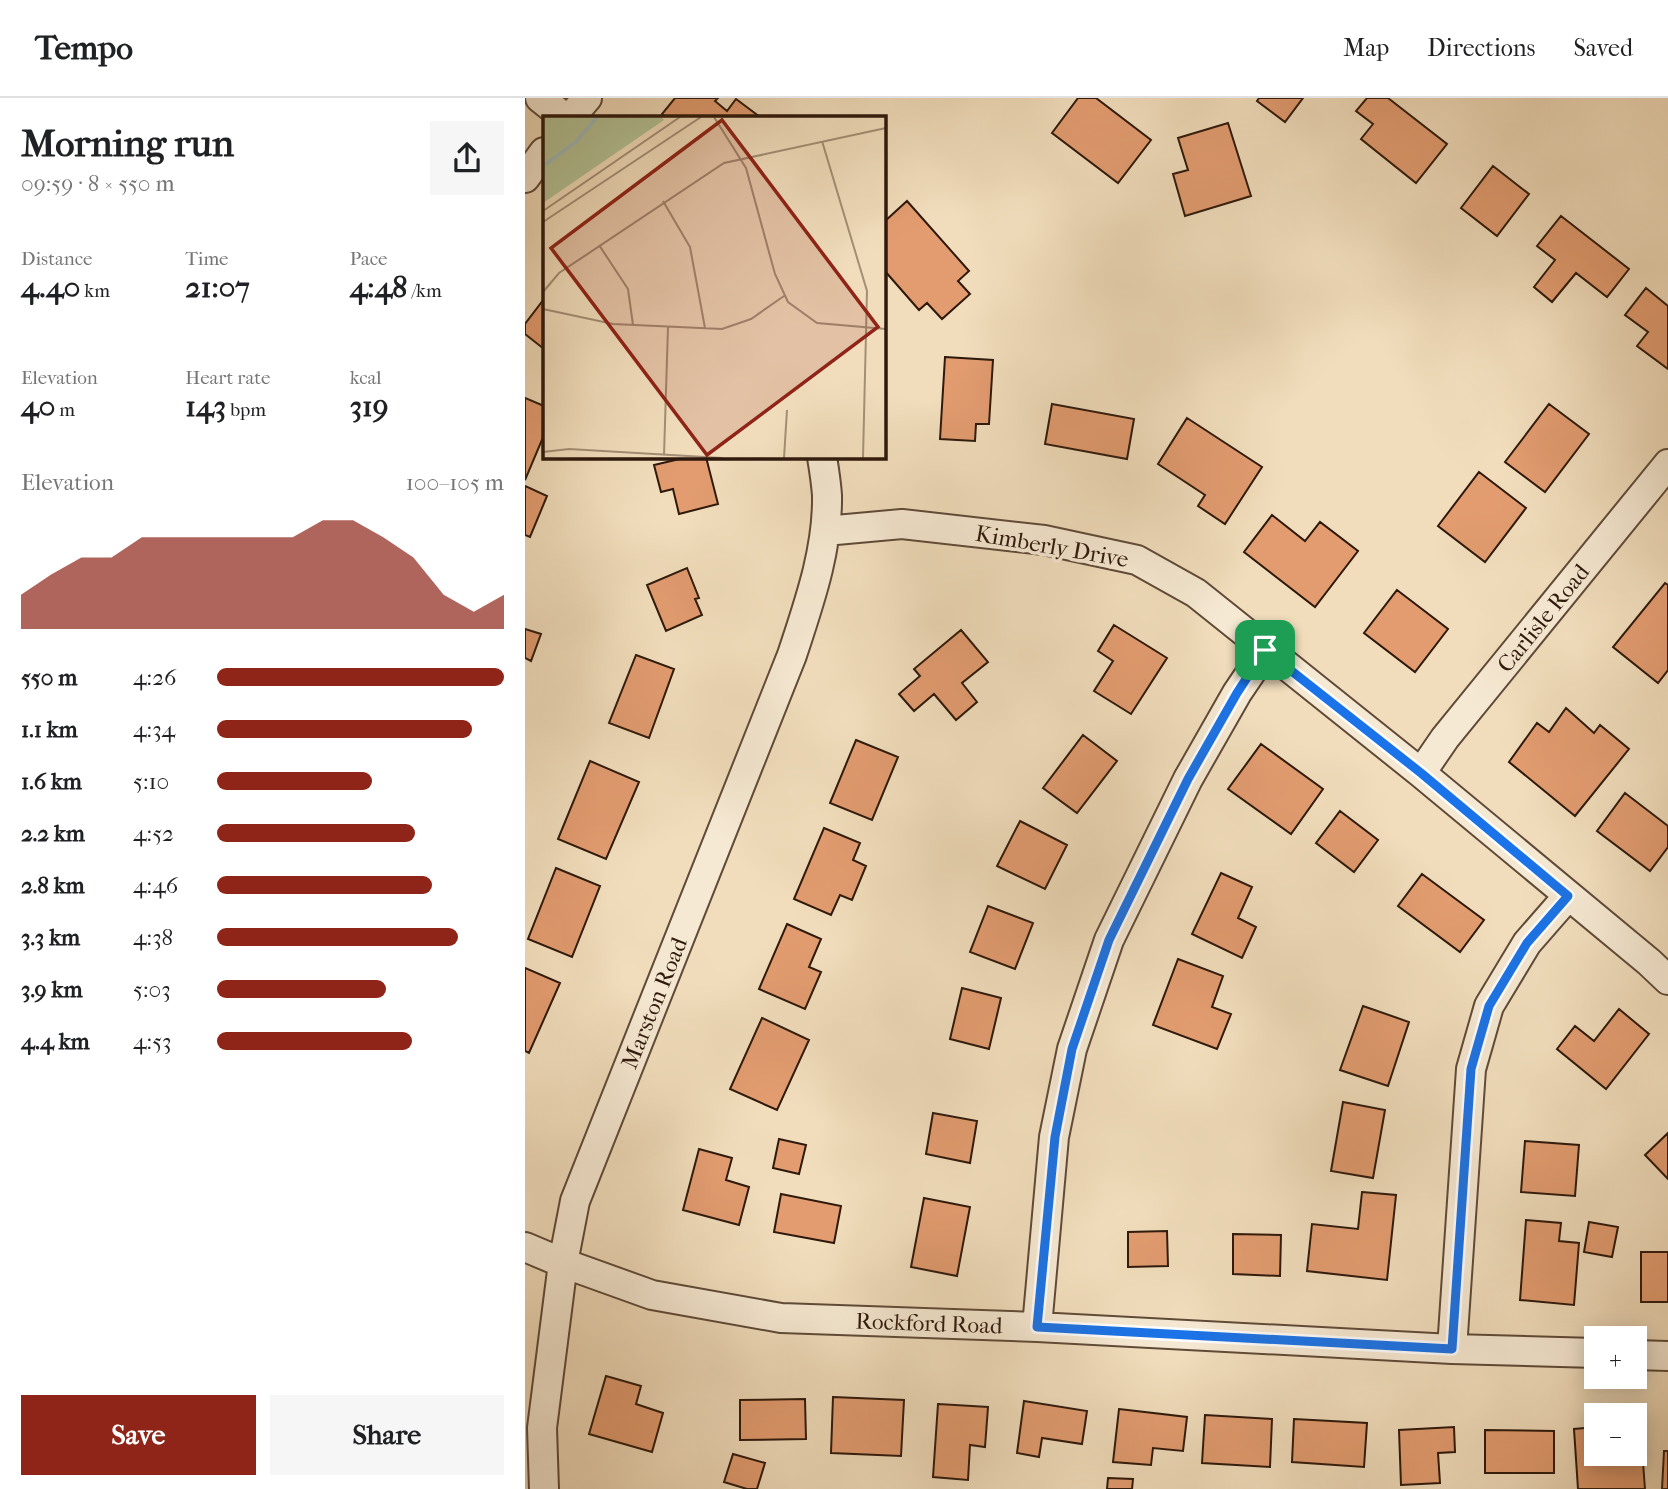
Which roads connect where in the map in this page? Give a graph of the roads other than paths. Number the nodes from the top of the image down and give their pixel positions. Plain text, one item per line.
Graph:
1 (540, 98) edge
2 (587, 98) edge
3 (563, 116) edge
4 (572, 116) edge
5 (543, 153) edge
6 (525, 178) edge
7 (822, 458) edge
8 (1668, 464) edge
9 (825, 531) junction
10 (1265, 650) junction
11 (1421, 773) junction
12 (1568, 896) junction
13 (1668, 980) edge
14 (525, 1247) edge
15 (563, 1263) junction
16 (1037, 1327) junction
17 (1452, 1349) junction
18 (1584, 1353) edge
19 (1647, 1355) edge
20 (1668, 1356) edge
21 (544, 1489) edge

1 - 3 street
2 - 4 street
5 - 6 street
7 - 9 street
8 - 11 street, Carlisle Road
9 - 10 street, Kimberly Drive
9 - 15 street, Marston Road
10 - 11 street, Kimberly Drive
10 - 16 street
11 - 12 street, Kimberly Drive
12 - 13 street, Kimberly Drive
12 - 17 street
14 - 15 street, Rockford Road
15 - 16 street, Rockford Road
15 - 21 street, Marston Road
16 - 17 street, Rockford Road
17 - 18 street, Rockford Road
19 - 20 street

